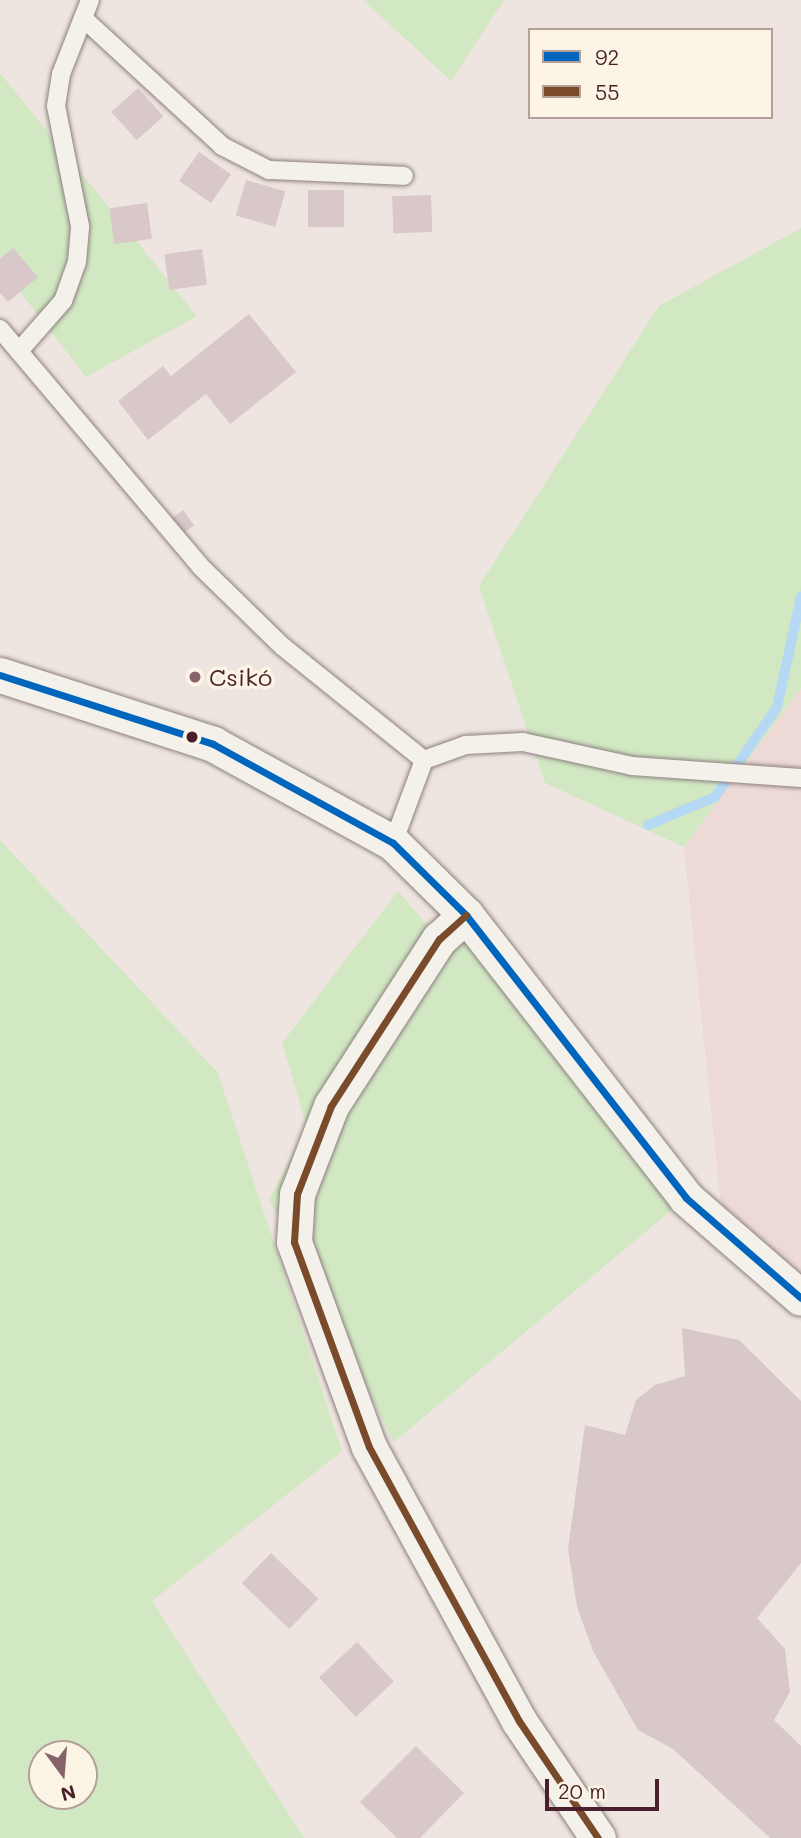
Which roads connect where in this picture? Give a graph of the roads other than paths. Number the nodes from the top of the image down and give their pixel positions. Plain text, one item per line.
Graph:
1 (90, 0) edge
2 (83, 18) junction
3 (404, 176) dead end
4 (0, 329) edge
5 (19, 351) junction
6 (0, 675) edge
7 (424, 761) junction
8 (801, 778) edge
9 (393, 843) junction
10 (466, 915) junction
11 (801, 1298) edge
12 (598, 1838) edge

1 - 2 lane
2 - 3 lane
2 - 5 lane
4 - 5 lane
5 - 7 lane
6 - 9 street
7 - 8 lane
7 - 9 lane
9 - 10 street
10 - 11 street
10 - 12 street

